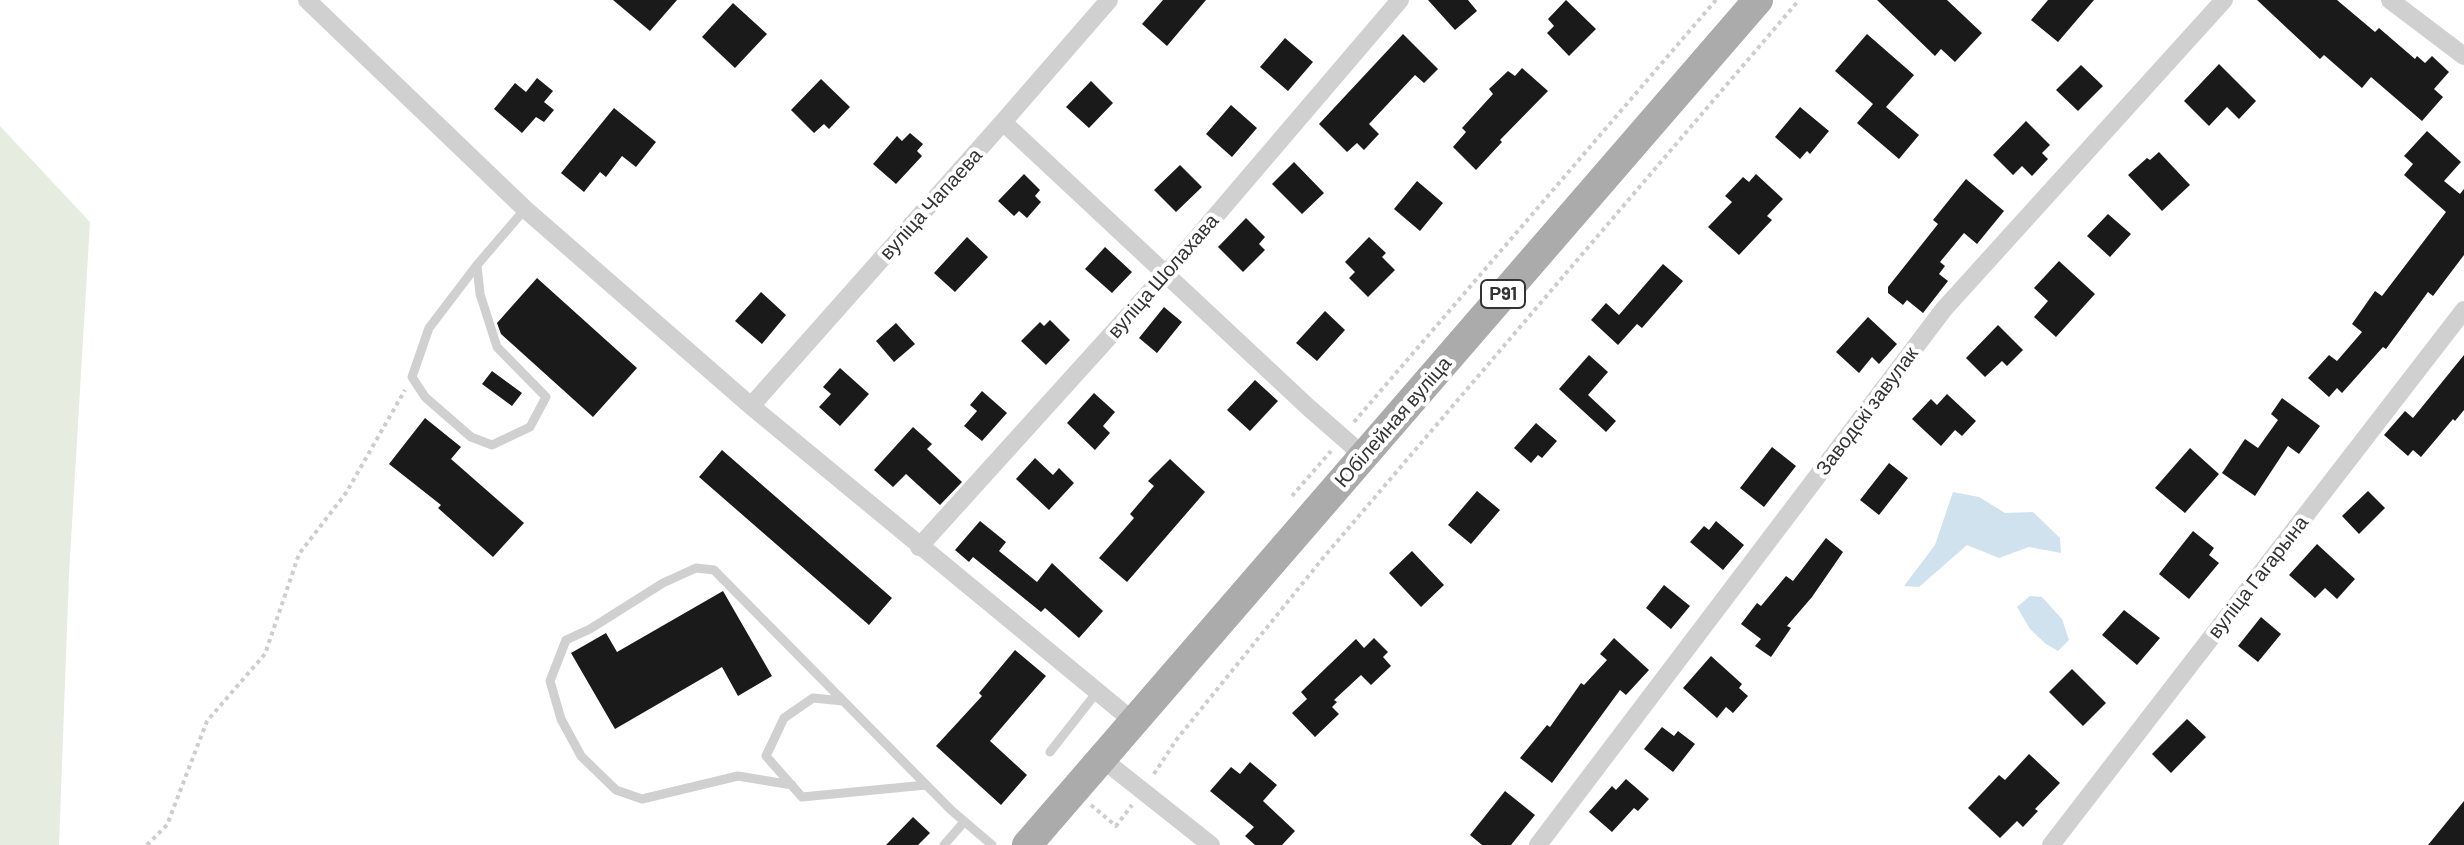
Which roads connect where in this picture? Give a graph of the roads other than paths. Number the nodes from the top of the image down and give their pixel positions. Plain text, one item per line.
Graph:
1 (307, 0) edge
2 (1109, 0) edge
3 (1400, 0) edge
4 (1758, 0) edge
5 (2224, 0) edge
6 (2390, 0) edge
7 (2464, 56) edge
8 (1003, 122) junction
9 (525, 209) junction
10 (477, 265) junction
11 (1166, 274) junction
12 (2464, 310) edge
13 (751, 406) junction
14 (1364, 456) junction
15 (919, 547) junction
16 (1097, 692) junction
17 (843, 701) junction
18 (1133, 721) junction
19 (1050, 752) dead end
20 (1101, 758) junction
21 (792, 785) junction
22 (926, 785) junction
23 (964, 822) junction
24 (944, 845) edge
25 (992, 845) edge
26 (1027, 845) edge
27 (1211, 845) edge
28 (1538, 845) edge
29 (2051, 845) edge

1 - 9 street
2 - 8 street, вуліца Чапаева
3 - 11 street, вуліца Шолахава
4 - 14 main road, Юбілейная вуліца / Р91
5 - 28 street, Заводскі завулак
6 - 7 street
8 - 11 street
8 - 13 street, вуліца Чапаева
9 - 10 lane
9 - 13 street
10 - 10 lane
11 - 14 street
11 - 15 street, вуліца Шолахава
12 - 29 street, вуліца Гагарына
13 - 15 street
14 - 18 main road, Юбілейная вуліца / Р91
15 - 16 street
16 - 18 street
16 - 19 lane
17 - 21 lane
17 - 21 lane
17 - 22 lane
18 - 20 main road, Юбілейная вуліца / Р91
20 - 26 main road, Юбілейная вуліца / Р91
20 - 27 street
21 - 22 lane
22 - 23 lane
23 - 24 lane
23 - 25 lane

